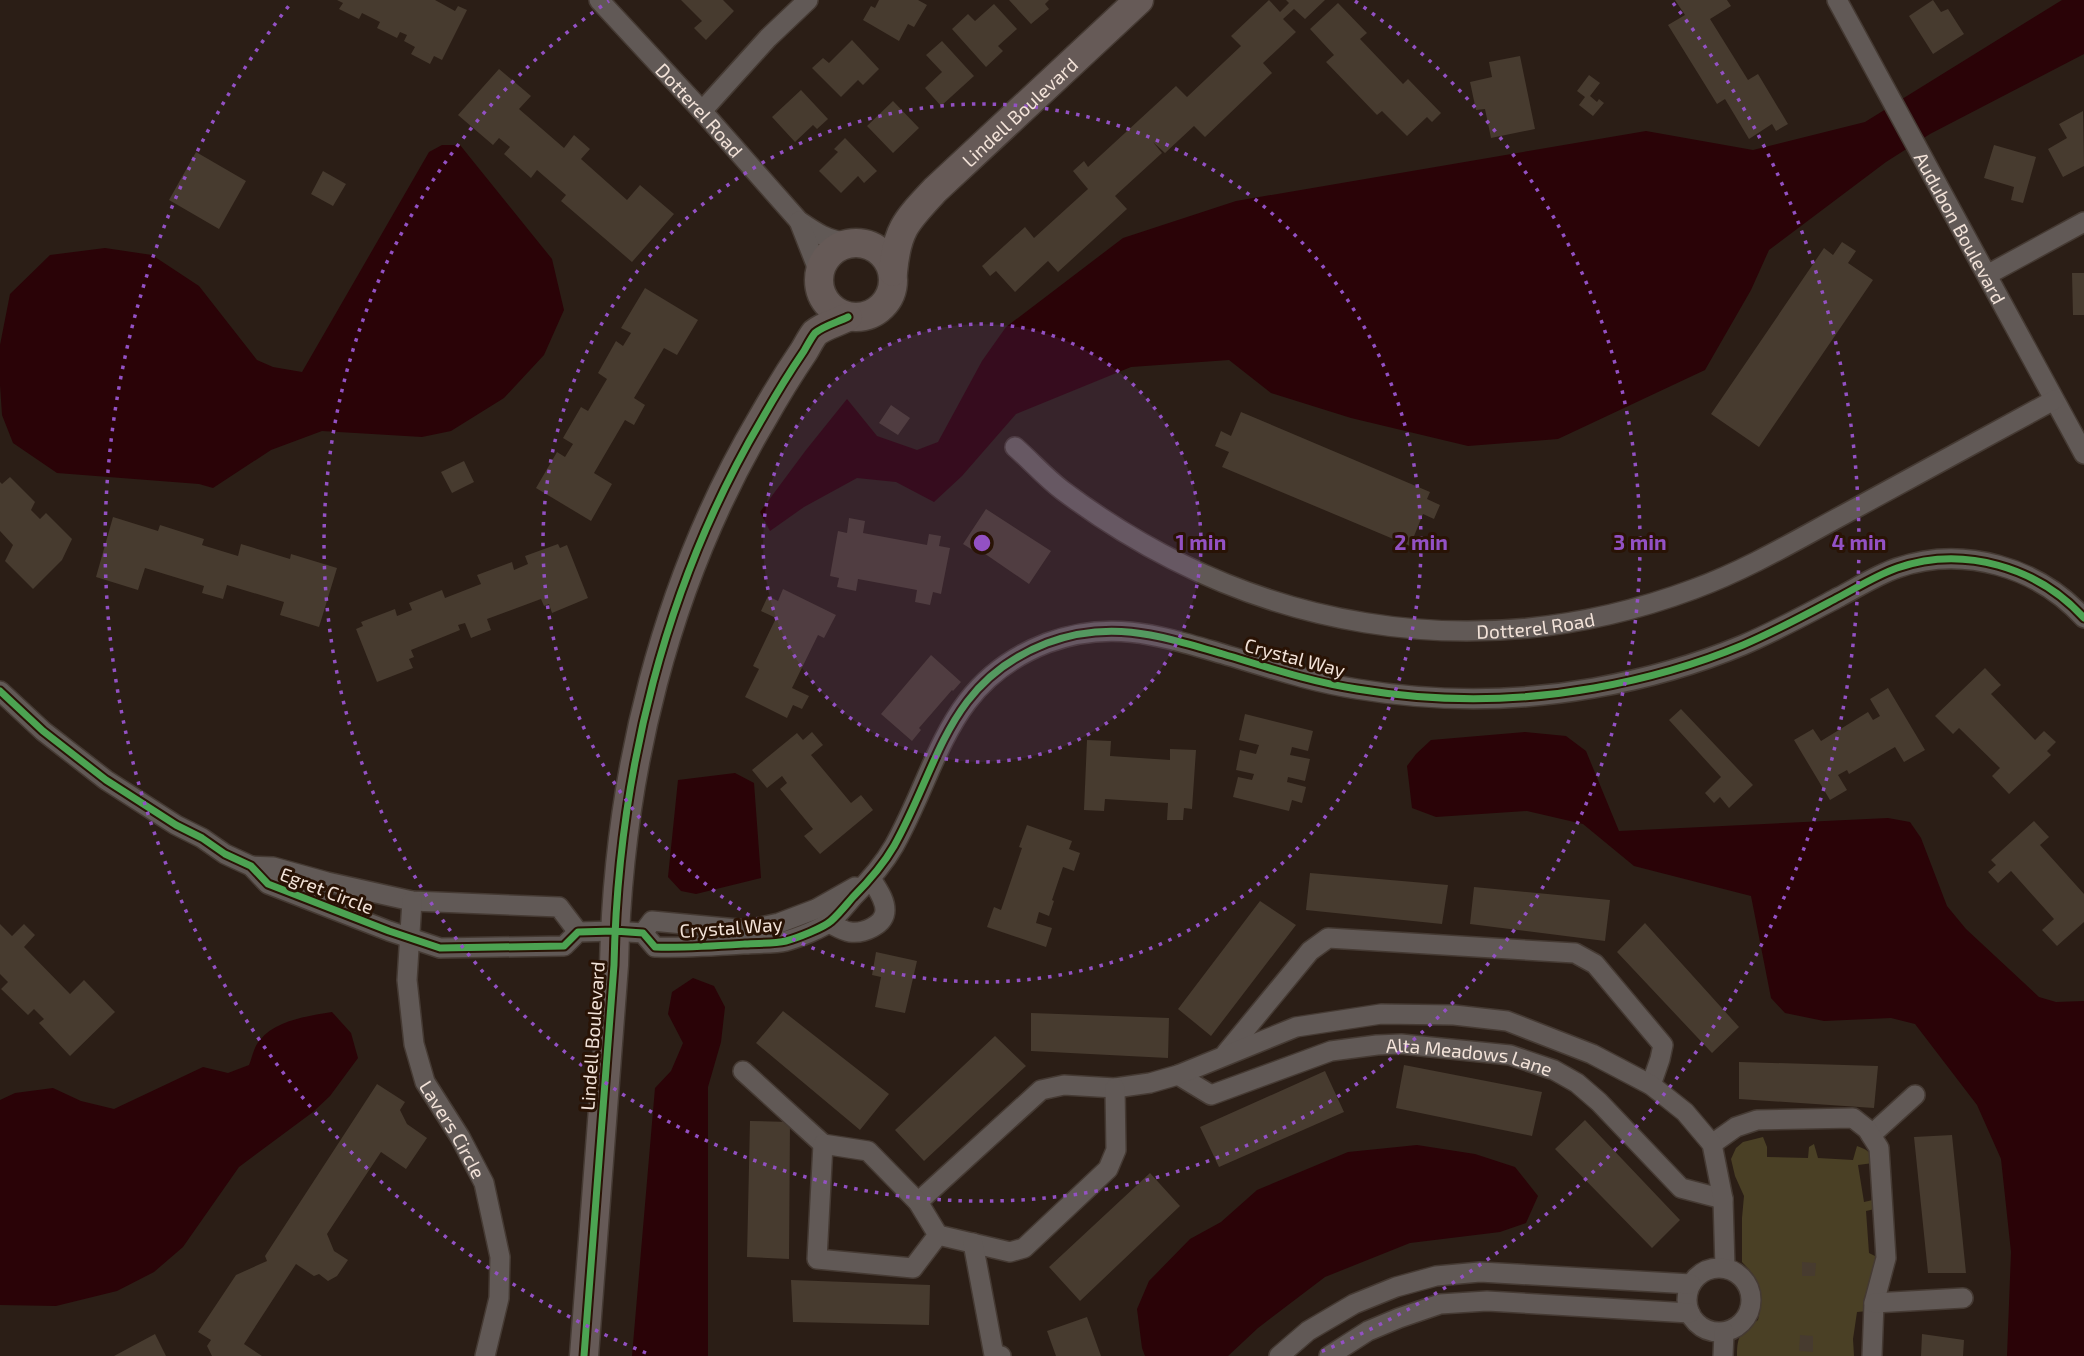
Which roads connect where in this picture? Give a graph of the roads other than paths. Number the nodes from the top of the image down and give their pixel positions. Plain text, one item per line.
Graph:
1 (599, 0) edge
2 (808, 0) edge
3 (1139, 0) edge
4 (1837, 0) edge
5 (702, 111) junction
6 (799, 220) junction
7 (2084, 222) edge
8 (903, 226) junction
9 (855, 242) junction
10 (892, 272) junction
11 (1987, 275) junction
12 (818, 280) junction
13 (848, 317) junction
14 (816, 333) junction
15 (2054, 400) junction
16 (1015, 447) dead end
17 (2084, 454) edge
18 (2084, 618) edge
19 (0, 691) edge
20 (251, 866) junction
21 (871, 878) junction
22 (412, 901) junction
23 (829, 923) junction
24 (614, 931) junction
25 (578, 932) junction
26 (643, 933) junction
27 (410, 938) junction
28 (1223, 1057) junction
29 (743, 1070) dead end
30 (1178, 1075) junction
31 (1651, 1085) junction
32 (1115, 1088) junction
33 (1915, 1095) dead end
34 (1871, 1135) junction
35 (823, 1144) junction
36 (1712, 1144) junction
37 (1723, 1199) junction
38 (918, 1202) junction
39 (938, 1235) junction
40 (973, 1243) junction
41 (1725, 1268) junction
42 (1691, 1284) junction
43 (1963, 1298) dead end
44 (1874, 1303) junction
45 (1690, 1313) junction
46 (1724, 1332) junction
47 (485, 1356) edge
48 (583, 1356) edge
49 (993, 1356) edge
50 (1001, 1356) edge
51 (1279, 1356) edge
52 (1329, 1356) edge
53 (1723, 1356) edge
54 (1872, 1356) edge

1 - 5 street, Dotterel Road
2 - 5 street
3 - 8 street, Lindell Boulevard
4 - 11 street, Audubon Boulevard
5 - 6 street, Dotterel Road
6 - 9 street, Dotterel Road
6 - 12 street, Dotterel Road
7 - 11 street
8 - 9 street, Lindell Boulevard
8 - 10 street, Lindell Boulevard
9 - 10 street
9 - 12 street
10 - 13 street
11 - 15 street, Audubon Boulevard
12 - 13 street
12 - 14 street
13 - 14 street, Lindell Boulevard
14 - 24 street, Lindell Boulevard
15 - 16 street, Dotterel Road
15 - 17 street, Audubon Boulevard
18 - 21 street, Crystal Way
19 - 20 street, Egret Circle
20 - 22 street, Egret Circle
20 - 27 street, Egret Circle
21 - 23 street, Crystal Way
21 - 23 street
21 - 26 street, Crystal Way
22 - 25 street, Egret Circle
22 - 27 street, Lavers Circle
23 - 26 street, Crystal Way
24 - 25 street, Egret Circle
24 - 26 street, Crystal Way
24 - 48 street, Lindell Boulevard
25 - 27 street, Egret Circle
27 - 47 street, Lavers Circle
28 - 30 street, Alta Meadows Lane
28 - 31 street, Alta Meadows Lane
28 - 31 street, Alta Meadows Lane
29 - 35 street
30 - 32 street, Alta Meadows Lane
30 - 37 street, Alta Meadows Lane
31 - 36 street, Alta Meadows Lane
32 - 38 street, Alta Meadows Lane
32 - 40 street
33 - 34 street
34 - 36 street
34 - 44 street
35 - 38 street
35 - 39 street
36 - 37 street, Alta Meadows Lane
37 - 41 street, Alta Meadows Lane
38 - 39 street
39 - 40 street
40 - 49 street
41 - 42 street
41 - 46 street
42 - 45 street
42 - 51 street
43 - 44 street
44 - 54 street
45 - 46 street
45 - 52 street
46 - 53 street
49 - 50 street

